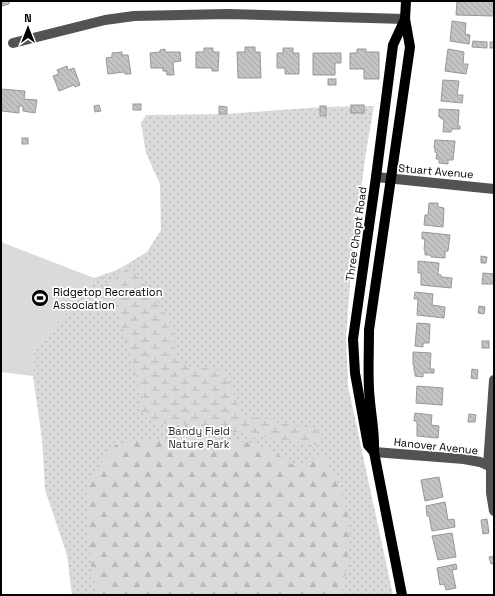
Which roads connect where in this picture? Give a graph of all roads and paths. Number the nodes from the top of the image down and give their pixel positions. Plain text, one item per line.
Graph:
1 (406, 1) edge
2 (405, 19) junction
3 (13, 43) dead end
4 (376, 177) junction
5 (391, 179) junction
6 (494, 188) edge
7 (494, 380) edge
8 (374, 452) junction
9 (491, 467) edge
10 (494, 511) edge
11 (402, 595) edge

1 - 2 main road, Three Chopt Road
2 - 3 street
2 - 4 main road, Three Chopt Road
2 - 5 main road, Three Chopt Road
4 - 5 street, Stuart Avenue
4 - 8 main road, Three Chopt Road
5 - 6 street, Stuart Avenue
5 - 8 main road, Three Chopt Road
7 - 9 street
8 - 9 street, Hanover Avenue
8 - 11 main road, Three Chopt Road
9 - 10 street

